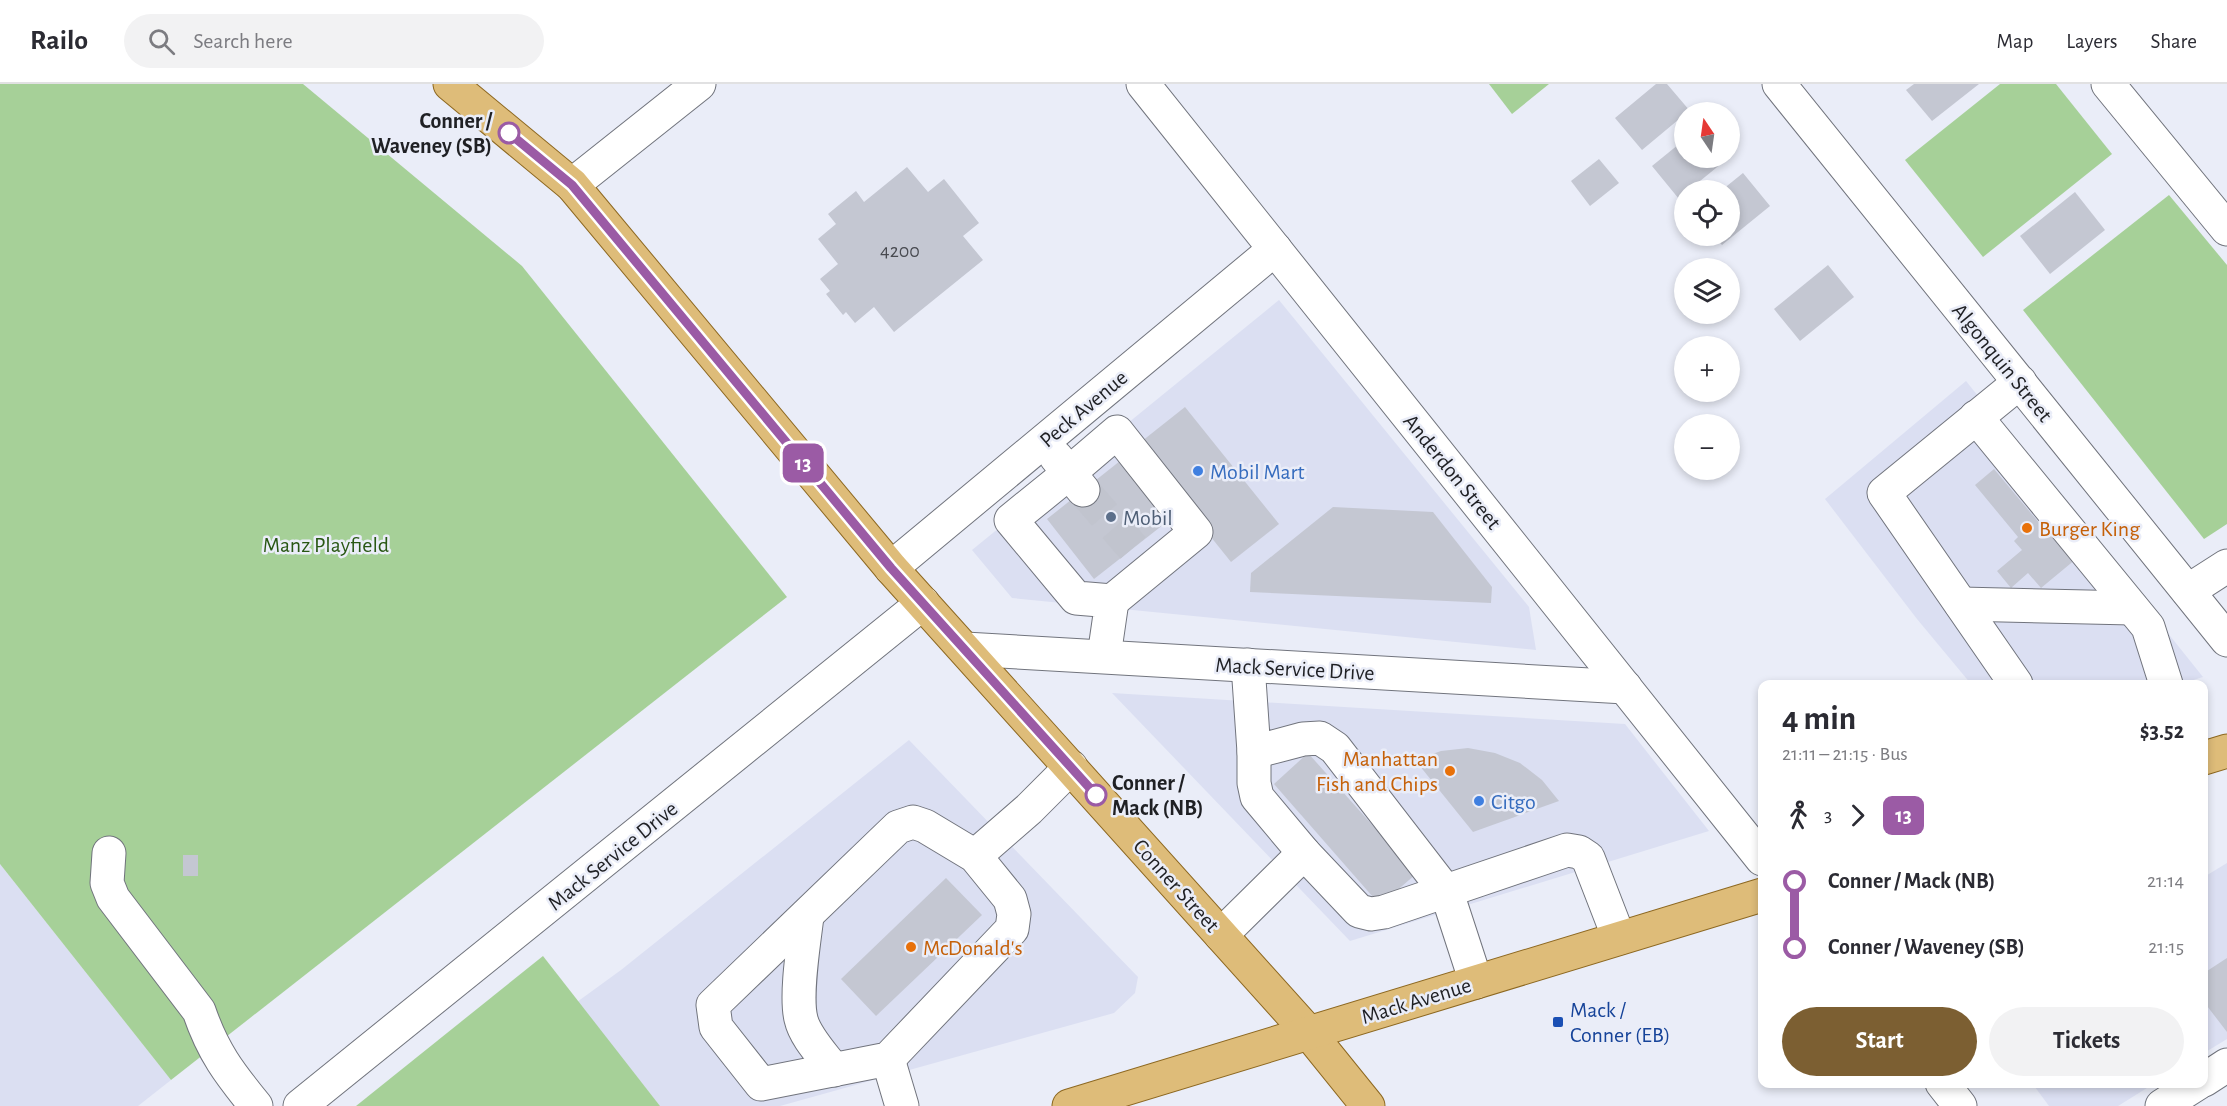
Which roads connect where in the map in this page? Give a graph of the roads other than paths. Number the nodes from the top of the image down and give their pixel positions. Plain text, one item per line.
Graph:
1 (450, 84) edge
2 (699, 84) edge
3 (1143, 84) edge
4 (1779, 84) edge
5 (2108, 84) edge
6 (572, 185) junction
7 (2227, 229) edge
8 (1275, 249) junction
9 (2019, 382) junction
10 (1976, 417) junction
11 (1043, 441) junction
12 (1076, 482) junction
13 (2227, 566) edge
14 (891, 568) junction
15 (2188, 591) junction
16 (1112, 601) junction
17 (923, 603) junction
18 (1961, 604) junction
19 (2132, 608) junction
20 (2227, 640) edge
21 (965, 649) junction
22 (1104, 656) junction
23 (1248, 665) junction
24 (2013, 680) edge
25 (2165, 680) edge
26 (1625, 687) junction
27 (2227, 751) edge
28 (1254, 752) junction
29 (2208, 757) edge
30 (1071, 767) junction
31 (109, 853) dead end
32 (1304, 853) junction
33 (1758, 854) edge
34 (975, 856) junction
35 (1448, 892) junction
36 (1758, 896) edge
37 (807, 916) junction
38 (1221, 935) junction
39 (1619, 938) junction
40 (1476, 982) junction
41 (1309, 1033) junction
42 (888, 1059) junction
43 (2227, 1065) edge
44 (834, 1070) junction
45 (2208, 1077) edge
46 (1946, 1088) edge
47 (2190, 1088) edge
48 (256, 1106) edge
49 (300, 1106) edge
50 (902, 1106) edge
51 (1069, 1106) edge
52 (1368, 1106) edge
53 (1960, 1106) edge
54 (2162, 1106) edge

1 - 6 main road, Conner Street
2 - 6 street
3 - 8 street, Anderdon Street
4 - 9 street, Algonquin Street
5 - 7 street
6 - 14 main road, Conner Street
8 - 11 street, Peck Avenue
8 - 26 street, Anderdon Street
9 - 10 street
9 - 15 street, Algonquin Street
10 - 18 street
10 - 19 street
11 - 12 street
11 - 14 street, Peck Avenue
12 - 16 street
12 - 16 street
13 - 15 street
14 - 17 main road, Conner Street
15 - 20 street, Algonquin Street
16 - 22 street
17 - 21 main road, Conner Street
17 - 49 street, Mack Service Drive
18 - 19 street
18 - 24 street
19 - 25 street
21 - 22 street, Mack Service Drive
21 - 30 main road, Conner Street
22 - 23 street, Mack Service Drive
23 - 26 street, Mack Service Drive
23 - 28 street
26 - 33 street, Anderdon Street
27 - 29 main road
28 - 32 street
28 - 35 street
30 - 34 street
30 - 38 main road, Conner Street
31 - 48 street
32 - 35 street
32 - 38 street
34 - 37 street
34 - 42 street
35 - 39 street
35 - 40 street
36 - 39 main road, Mack Avenue
37 - 44 street
37 - 44 street
38 - 41 main road, Conner Street
39 - 40 main road, Mack Avenue
40 - 41 main road, Mack Avenue
41 - 51 main road, Mack Avenue
41 - 52 main road, Conner Street
42 - 44 street
42 - 50 street
43 - 45 street
46 - 53 street
47 - 54 street

